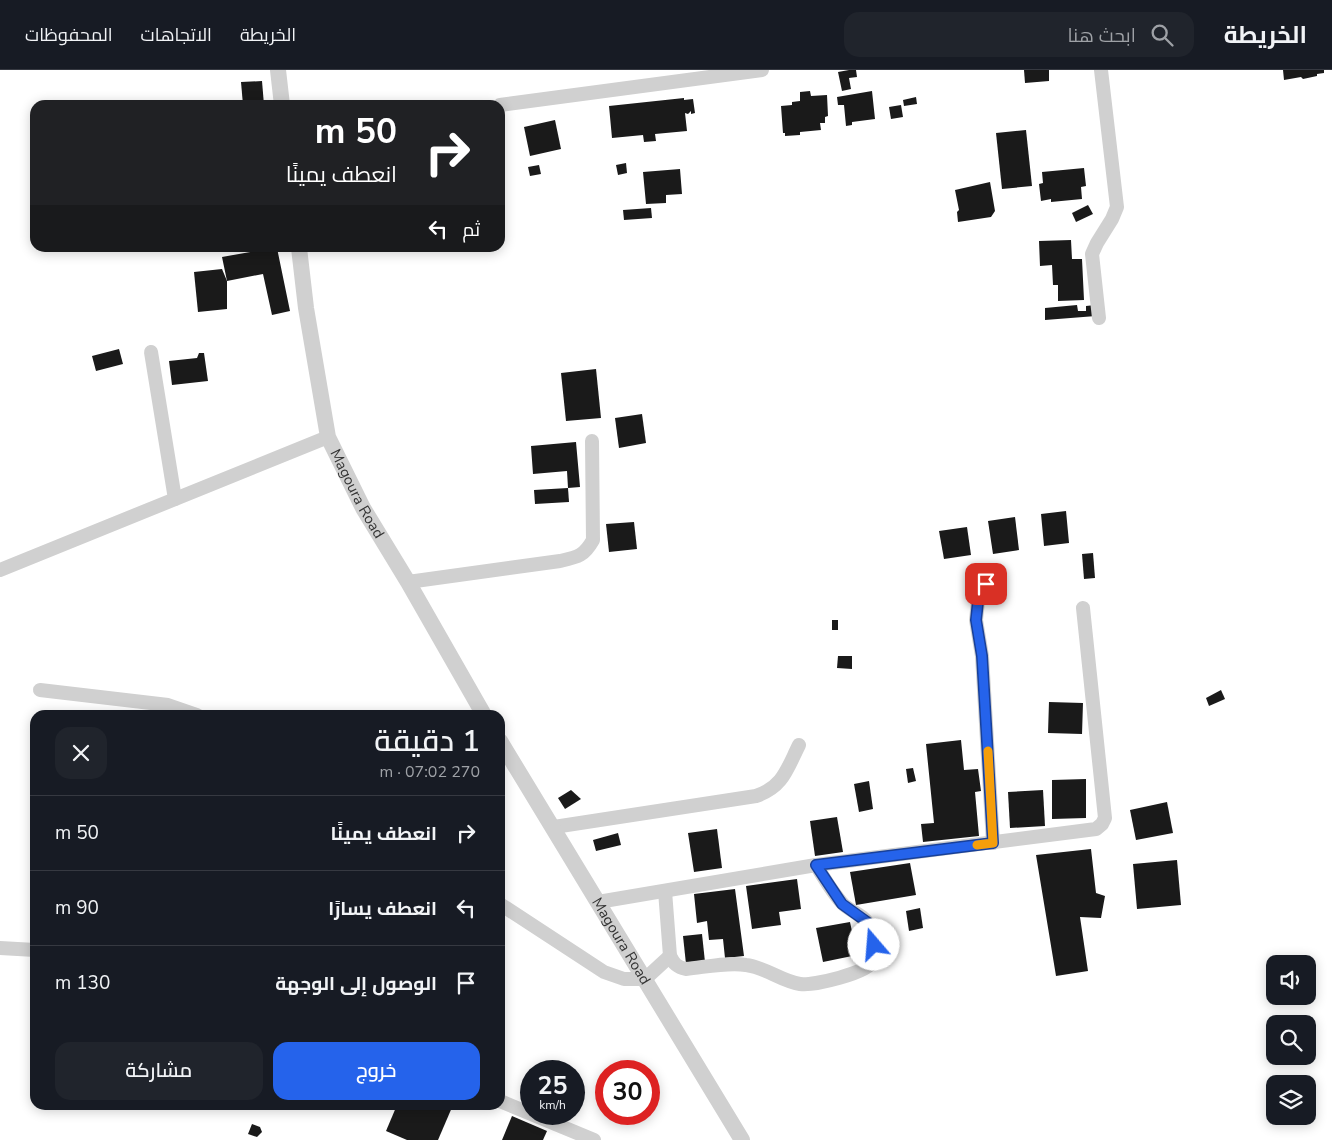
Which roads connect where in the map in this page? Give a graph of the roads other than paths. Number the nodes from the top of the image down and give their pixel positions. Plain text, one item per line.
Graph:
1 (278, 70) edge
2 (762, 70) edge
3 (1101, 70) edge
4 (281, 100) edge
5 (505, 104) edge
6 (299, 252) edge
7 (1099, 318) dead end
8 (151, 352) dead end
9 (328, 437) junction
10 (592, 441) dead end
11 (175, 499) junction
12 (0, 570) edge
13 (408, 582) junction
14 (986, 584) dead end
15 (1083, 608) dead end
16 (40, 690) dead end
17 (182, 710) edge
18 (481, 710) edge
19 (799, 745) dead end
20 (505, 749) edge
21 (554, 827) junction
22 (993, 843) junction
23 (816, 865) junction
24 (665, 891) junction
25 (598, 902) junction
26 (505, 907) edge
27 (0, 948) edge
28 (30, 950) edge
29 (670, 956) junction
30 (645, 979) junction
31 (505, 1103) edge
32 (594, 1140) edge
33 (742, 1140) edge

1 - 4 street
2 - 5 street
3 - 7 street
6 - 9 street, Magoura Road
8 - 11 street
9 - 11 street
9 - 13 street, Magoura Road
10 - 13 street
11 - 12 street
13 - 18 street, Magoura Road
14 - 22 street
15 - 22 street
16 - 17 street
19 - 21 street
20 - 21 street, Magoura Road
21 - 25 street, Magoura Road
22 - 23 street
23 - 24 street
23 - 29 street
24 - 25 street
24 - 29 street
25 - 30 street, Magoura Road
26 - 30 street
27 - 28 street
29 - 30 street
30 - 33 street, Magoura Road
31 - 32 street

